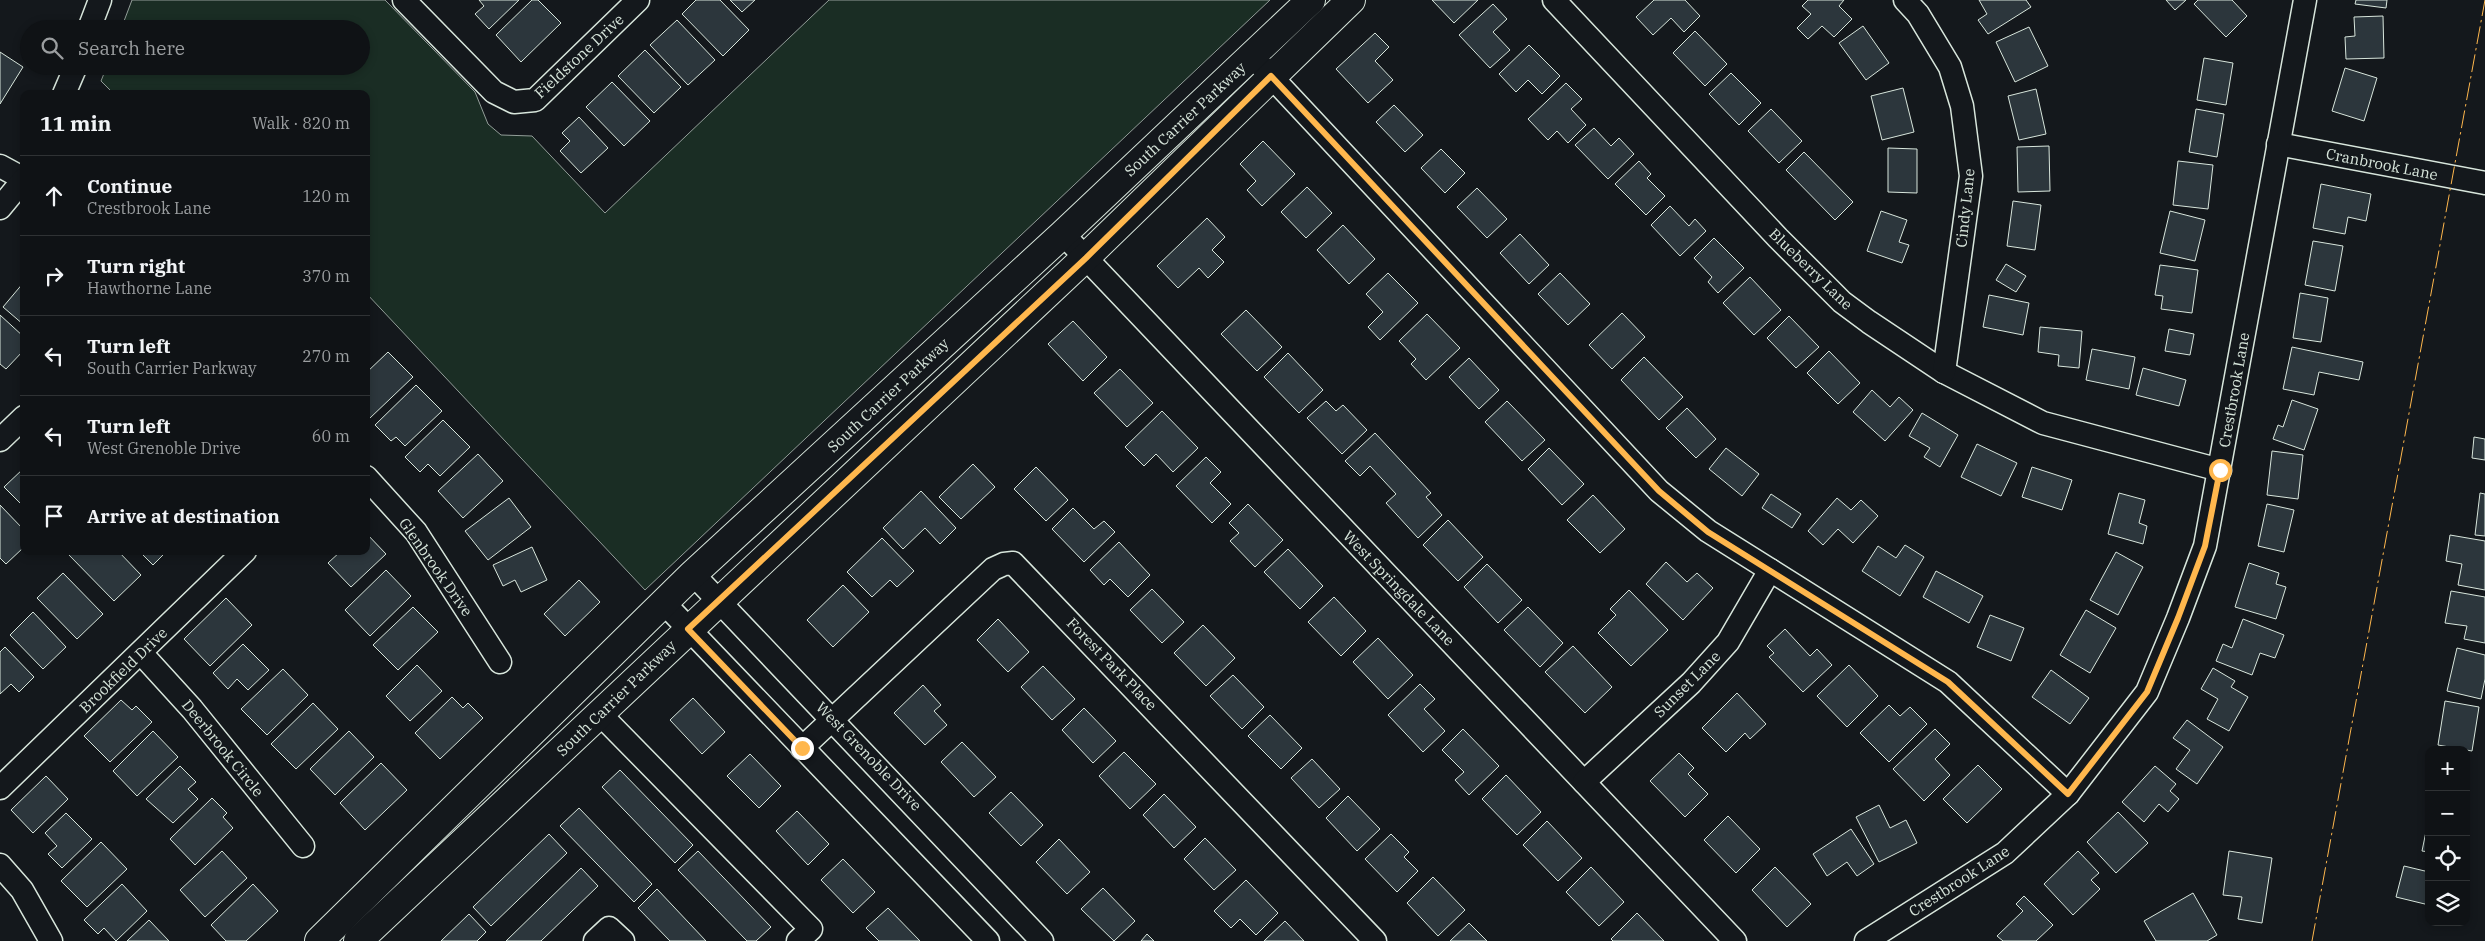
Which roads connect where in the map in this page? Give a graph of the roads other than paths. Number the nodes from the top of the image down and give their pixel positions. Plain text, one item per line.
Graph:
1 (100, 0) edge
2 (404, 0) edge
3 (638, 0) edge
4 (1311, 0) edge
5 (1351, 0) edge
6 (1554, 0) edge
7 (1905, 0) edge
8 (2305, 0) edge
9 (92, 20) edge
10 (1252, 56) junction
11 (72, 75) edge
12 (1271, 76) junction
13 (66, 90) edge
14 (2278, 144) junction
15 (0, 166) edge
16 (20, 177) edge
17 (2485, 183) edge
18 (20, 184) edge
19 (0, 208) edge
20 (1063, 234) junction
21 (1086, 258) junction
22 (1944, 372) junction
23 (20, 421) edge
24 (0, 440) edge
25 (2220, 470) junction
26 (370, 480) edge
27 (241, 555) edge
28 (1770, 570) junction
29 (693, 574) junction
30 (718, 600) junction
31 (663, 602) junction
32 (688, 629) junction
33 (141, 653) junction
34 (500, 662) dead end
35 (600, 714) junction
36 (832, 718) junction
37 (802, 748) junction
38 (1584, 782) junction
39 (0, 788) edge
40 (2068, 794) junction
41 (302, 846) dead end
42 (0, 865) edge
43 (810, 937) edge
44 (51, 941) edge
45 (319, 941) edge
46 (358, 941) edge
47 (595, 941) edge
48 (623, 941) edge
49 (988, 941) edge
50 (1042, 941) edge
51 (1376, 941) edge
52 (1735, 941) edge
53 (1866, 941) edge

1 - 9 street
2 - 3 street, Fieldstone Drive
4 - 10 main road, South Carrier Parkway
5 - 12 main road, South Carrier Parkway
6 - 22 street, Blueberry Lane
7 - 22 street, Cindy Lane
8 - 14 street, Crestbrook Lane
10 - 12 street
10 - 20 main road, South Carrier Parkway
11 - 13 street
12 - 21 main road, South Carrier Parkway
12 - 28 street
14 - 17 street, Cranbrook Lane
14 - 25 street, Crestbrook Lane
15 - 16 street
18 - 19 street
20 - 21 street, West Springdale Lane
20 - 29 main road, South Carrier Parkway
21 - 30 main road, South Carrier Parkway
21 - 38 street, West Springdale Lane
22 - 25 street, Blueberry Lane
23 - 24 street
25 - 40 street, Crestbrook Lane
26 - 34 street, Glenbrook Drive
27 - 33 street, Brookfield Drive
28 - 38 street, Sunset Lane
28 - 40 street
29 - 30 street, West Grenoble Drive
29 - 31 main road, South Carrier Parkway
30 - 32 main road, South Carrier Parkway
30 - 36 street, West Grenoble Drive
31 - 32 street
31 - 45 main road, South Carrier Parkway
32 - 35 main road, South Carrier Parkway
32 - 37 street
33 - 39 street, Brookfield Drive
33 - 41 street, Deerbrook Circle
35 - 43 street
35 - 46 main road, South Carrier Parkway
36 - 37 street
36 - 50 street, West Grenoble Drive
36 - 51 street, Forest Park Place
37 - 49 street
38 - 52 street, West Springdale Lane
40 - 53 street, Crestbrook Lane
42 - 44 street
47 - 48 street

